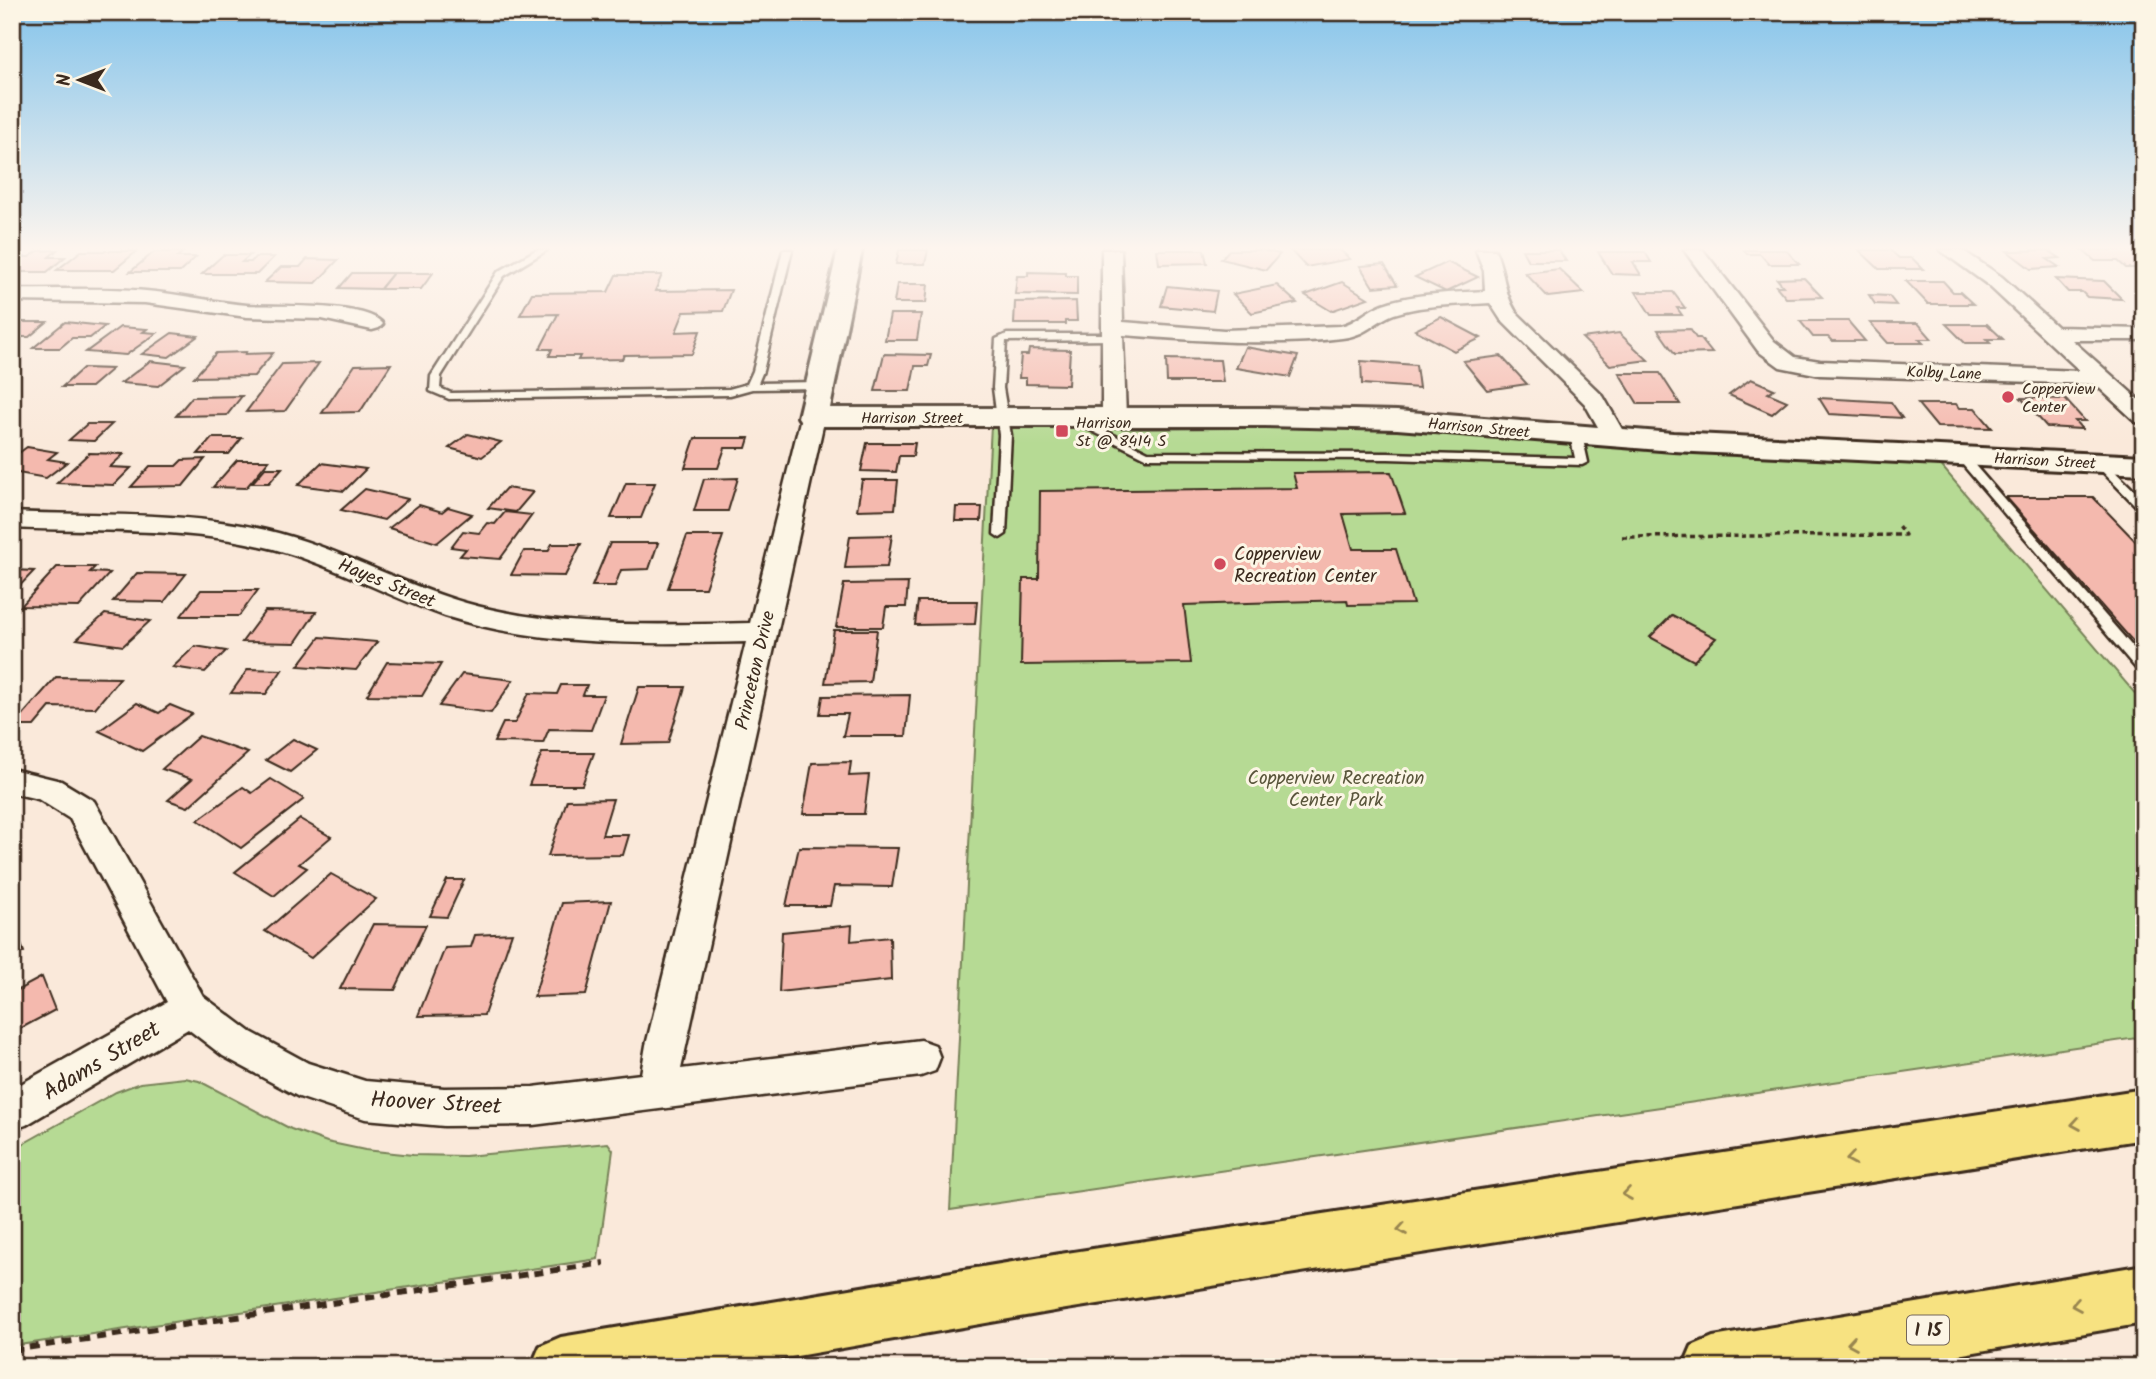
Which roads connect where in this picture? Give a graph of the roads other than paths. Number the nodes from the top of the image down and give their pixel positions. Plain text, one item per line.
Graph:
1 (332, 314) edge
2 (475, 314) edge
3 (772, 314) edge
4 (836, 314) edge
5 (1113, 314) edge
6 (1377, 314) edge
7 (1507, 314) edge
8 (1742, 314) edge
9 (2032, 314) edge
10 (372, 324) dead end
11 (1114, 333) junction
12 (2052, 333) junction
13 (2137, 334) dead end
14 (2101, 378) junction
15 (820, 385) junction
16 (751, 386) junction
17 (813, 417) junction
18 (2144, 417) edge
19 (1003, 418) junction
20 (1074, 418) junction
21 (1114, 418) junction
22 (1576, 435) junction
23 (1615, 439) junction
24 (1961, 456) junction
25 (2100, 463) junction
26 (2144, 465) edge
27 (2144, 507) edge
28 (12, 520) edge
29 (1000, 534) dead end
30 (762, 632) junction
31 (2144, 669) edge
32 (12, 781) edge
33 (190, 1008) junction
34 (921, 1058) dead end
35 (658, 1091) junction
36 (12, 1111) edge
37 (2144, 1114) edge
38 (2144, 1294) edge
39 (561, 1367) edge
40 (1713, 1367) edge

1 - 10 street
2 - 16 lane
3 - 16 lane
4 - 15 street, Princeton Drive
5 - 11 street
6 - 11 street
7 - 23 street
8 - 14 street, Kolby Lane
9 - 12 street
11 - 19 lane
11 - 21 street
12 - 13 street
12 - 14 street
14 - 18 street
15 - 16 lane
15 - 17 street, Princeton Drive
17 - 19 street, Harrison Street
17 - 30 street, Princeton Drive
19 - 20 street, Harrison Street
19 - 29 lane
20 - 21 street, Harrison Street
20 - 22 lane
21 - 22 street, Harrison Street
22 - 23 street, Harrison Street
23 - 24 street, Harrison Street
24 - 25 street, Harrison Street
24 - 31 lane
25 - 26 street, Harrison Street
25 - 27 lane
28 - 30 street, Hayes Street
30 - 35 street, Princeton Drive
32 - 33 street, Hoover Street
33 - 35 street, Hoover Street
33 - 36 street, Adams Street
34 - 35 street, Hoover Street
37 -> 39 highway
38 -> 40 highway, I 15

